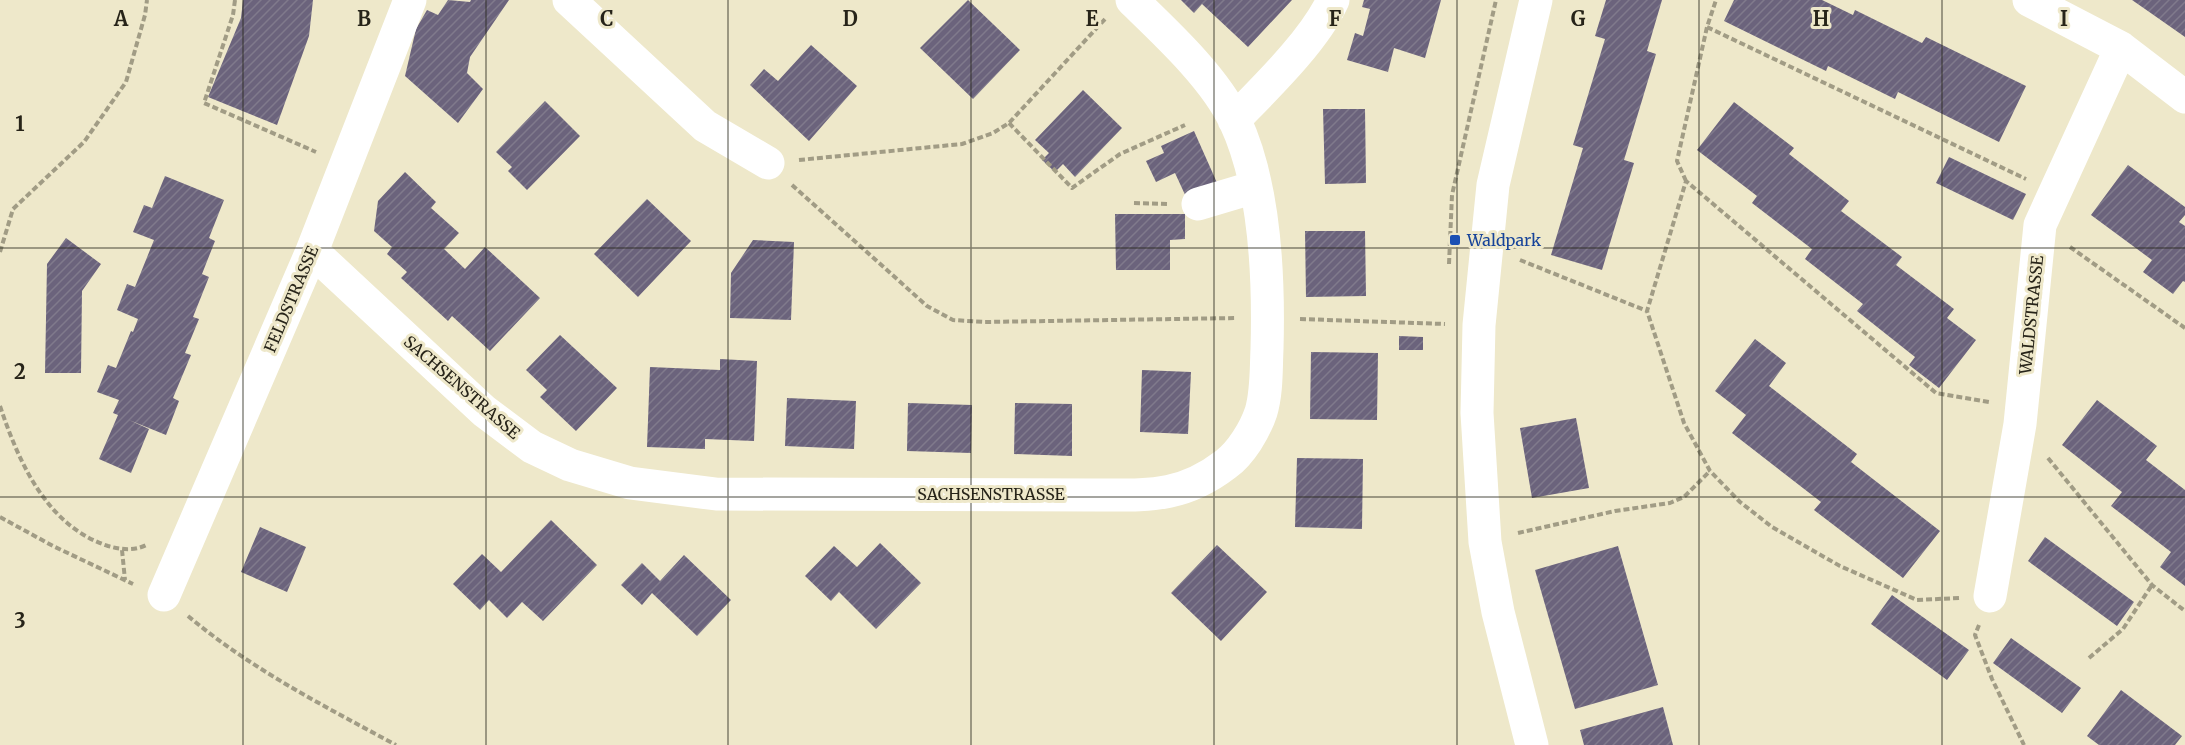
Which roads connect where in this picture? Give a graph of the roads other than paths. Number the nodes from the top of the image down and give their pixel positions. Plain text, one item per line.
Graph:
1 (410, 0) edge
2 (569, 0) edge
3 (1333, 0) edge
4 (1536, 0) edge
5 (2029, 0) edge
6 (1119, 9) edge
7 (2121, 48) junction
8 (2185, 97) edge
9 (1234, 120) junction
10 (768, 163) road end
11 (1255, 187) junction
12 (1198, 204) dead end
13 (312, 251) junction
14 (164, 595) road end
15 (1990, 596) road end
16 (1532, 745) edge

1 - 13 street, FELDSTRASSE
2 - 10 street
3 - 9 street
4 - 16 street
5 - 7 street
6 - 9 street, SACHSENSTRASSE
7 - 8 street
7 - 15 street, WALDSTRASSE
9 - 11 street, SACHSENSTRASSE
11 - 12 street
11 - 13 street, SACHSENSTRASSE
13 - 14 street, FELDSTRASSE

